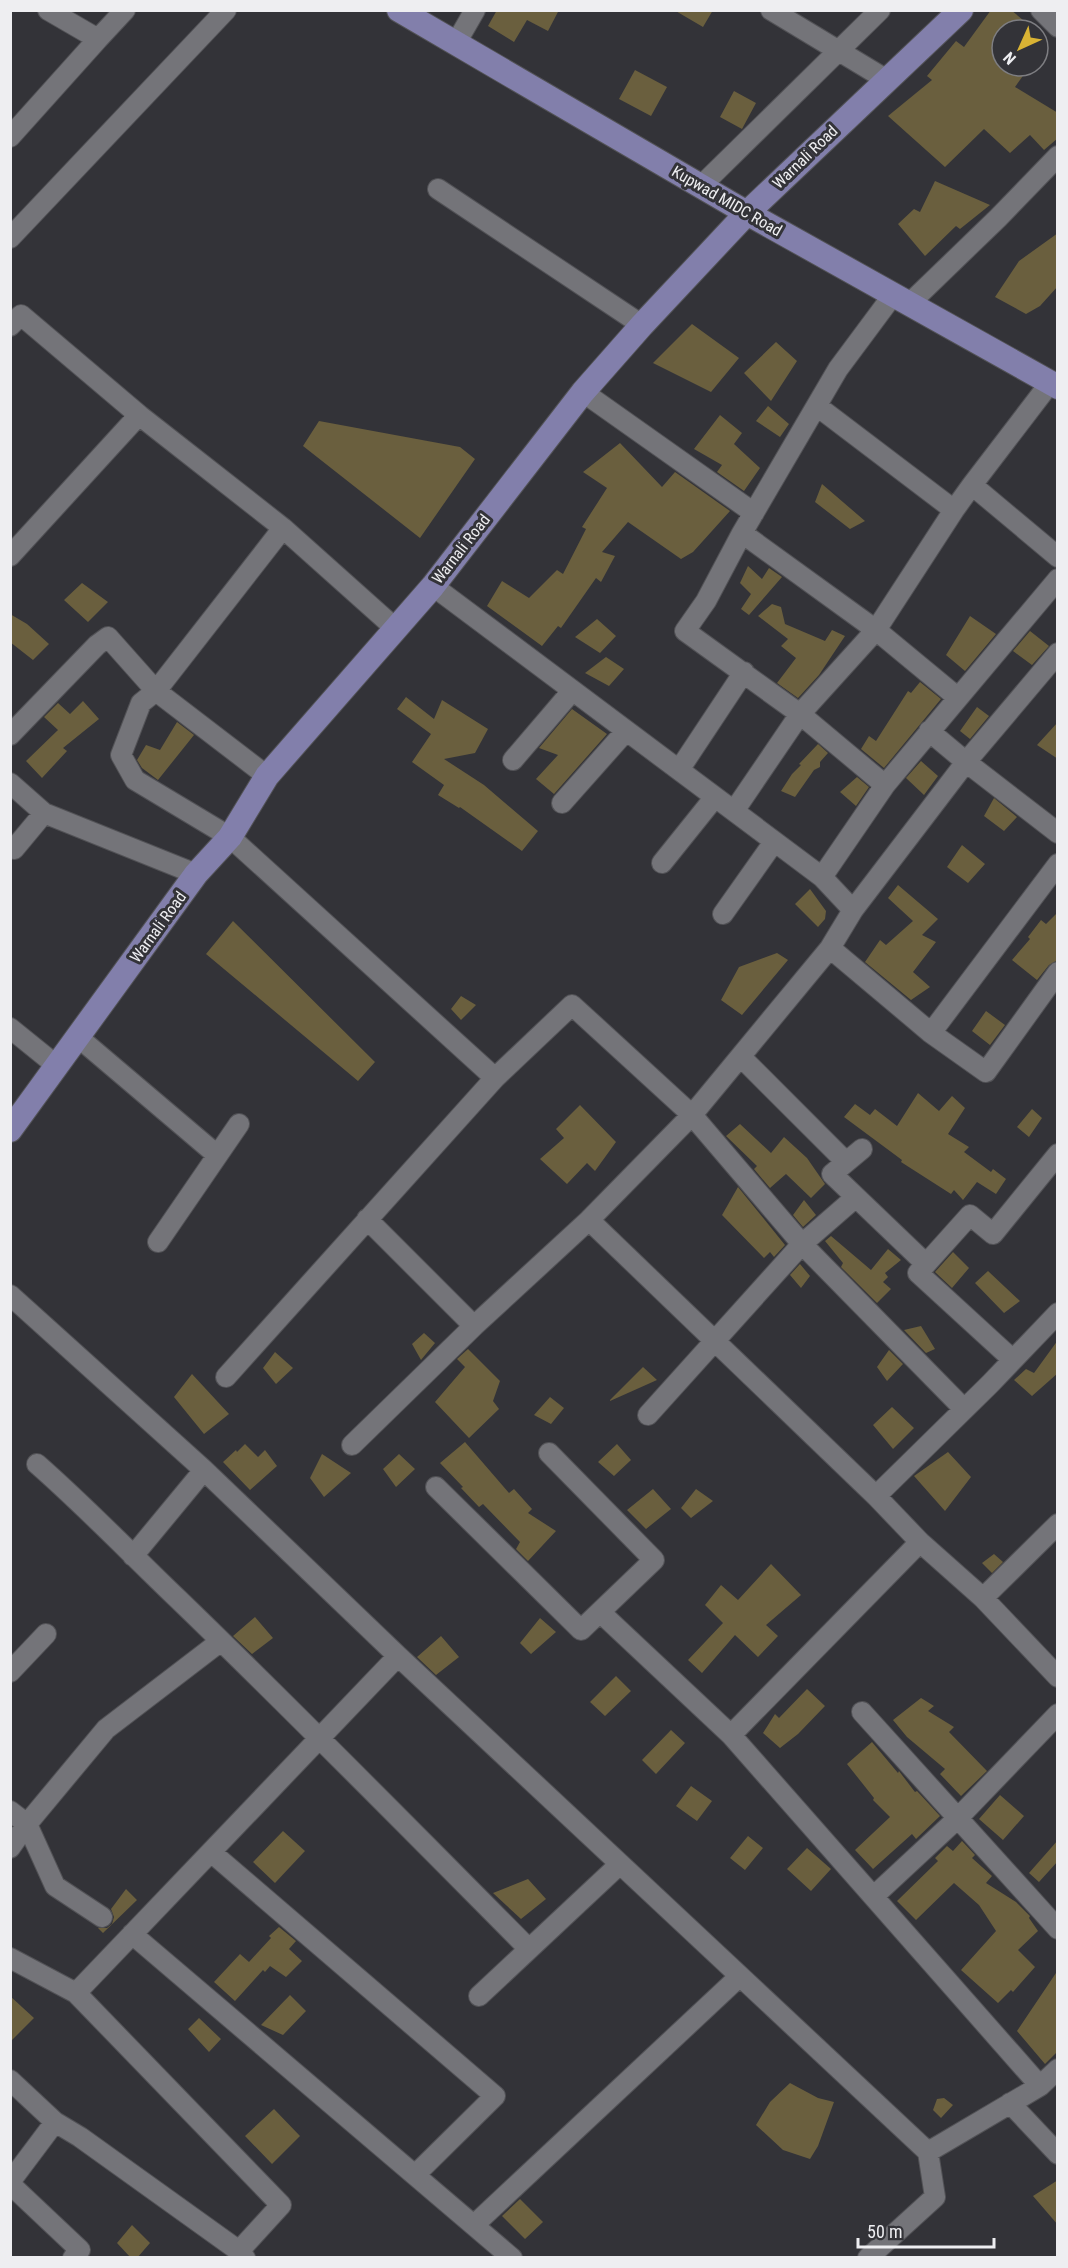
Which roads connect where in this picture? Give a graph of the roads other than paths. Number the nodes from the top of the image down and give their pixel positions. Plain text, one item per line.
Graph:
1 (48, 10) edge
2 (125, 10) edge
3 (226, 10) edge
4 (399, 10) edge
5 (475, 10) edge
6 (771, 10) edge
7 (793, 10) edge
8 (880, 10) edge
9 (961, 10) edge
10 (1041, 10) edge
11 (1058, 27) edge
12 (812, 35) junction
13 (98, 39) junction
14 (456, 44) junction
15 (840, 52) junction
16 (887, 80) junction
17 (10, 136) edge
18 (1058, 156) edge
19 (701, 186) junction
20 (438, 189) dead end
21 (747, 213) junction
22 (10, 238) edge
23 (901, 299) junction
24 (642, 325) junction
25 (10, 327) edge
26 (1054, 385) edge
27 (583, 392) junction
28 (817, 406) junction
29 (139, 415) junction
30 (972, 485) junction
31 (954, 510) junction
32 (754, 513) junction
33 (283, 528) junction
34 (742, 533) junction
35 (10, 556) edge
36 (1058, 557) edge
37 (1058, 579) edge
38 (433, 586) junction
39 (396, 629) junction
40 (876, 630) junction
41 (1057, 656) edge
42 (744, 672) junction
43 (572, 691) junction
44 (156, 692) junction
45 (957, 697) junction
46 (800, 714) junction
47 (930, 730) junction
48 (626, 731) junction
49 (10, 735) edge
50 (513, 760) dead end
51 (966, 762) junction
52 (679, 770) junction
53 (267, 776) junction
54 (10, 783) edge
55 (885, 785) junction
56 (715, 797) junction
57 (562, 803) dead end
58 (734, 811) junction
59 (44, 813) junction
60 (1058, 833) edge
61 (230, 837) junction
62 (774, 842) junction
63 (14, 849) dead end
64 (662, 863) dead end
65 (1058, 864) edge
66 (196, 874) junction
67 (822, 877) junction
68 (853, 910) junction
69 (723, 914) dead end
70 (830, 948) junction
71 (1058, 972) edge
72 (10, 1028) edge
73 (931, 1033) junction
74 (78, 1037) junction
75 (745, 1061) dead end
76 (57, 1066) junction
77 (495, 1078) junction
78 (692, 1115) junction
79 (238, 1124) dead end
80 (10, 1130) edge
81 (862, 1149) dead end
82 (1058, 1154) edge
83 (217, 1155) junction
84 (846, 1162) junction
85 (855, 1197) junction
86 (367, 1219) junction
87 (590, 1220) junction
88 (158, 1242) dead end
89 (802, 1244) junction
90 (926, 1263) junction
91 (10, 1295) edge
92 (1058, 1313) edge
93 (474, 1326) junction
94 (715, 1340) junction
95 (1013, 1360) junction
96 (226, 1377) dead end
97 (964, 1409) junction
98 (648, 1415) dead end
99 (352, 1445) dead end
100 (549, 1453) dead end
101 (37, 1464) dead end
102 (204, 1470) junction
103 (436, 1487) dead end
104 (876, 1496) junction
105 (1058, 1524) edge
106 (920, 1542) junction
107 (133, 1556) junction
108 (983, 1598) junction
109 (600, 1612) junction
110 (46, 1634) dead end
111 (221, 1641) junction
112 (398, 1656) junction
113 (10, 1672) edge
114 (1058, 1677) edge
115 (862, 1712) dead end
116 (1058, 1714) edge
117 (731, 1735) junction
118 (320, 1737) junction
119 (10, 1812) edge
120 (958, 1818) junction
121 (27, 1824) junction
122 (10, 1848) edge
123 (211, 1852) junction
124 (620, 1864) junction
125 (874, 1896) junction
126 (102, 1917) dead end
127 (1058, 1929) edge
128 (132, 1934) junction
129 (529, 1949) junction
130 (10, 1958) edge
131 (740, 1976) junction
132 (76, 1993) junction
133 (479, 1996) dead end
134 (1058, 2069) edge
135 (10, 2080) edge
136 (1040, 2086) junction
137 (1010, 2103) junction
138 (55, 2122) junction
139 (928, 2152) junction
140 (1058, 2154) edge
141 (415, 2175) junction
142 (10, 2183) edge
143 (474, 2225) junction
144 (242, 2254) edge
145 (73, 2258) edge
146 (512, 2258) edge
147 (868, 2258) edge

1 - 13 street
2 - 13 street
3 - 22 street
4 - 14 main road, Kupwad MIDC Road
5 - 14 street
6 - 12 street
7 - 12 street
8 - 15 street
9 - 16 main road, Warnali Road
10 - 11 street
12 - 15 street
13 - 17 street
14 - 19 main road, Kupwad MIDC Road
15 - 16 street
15 - 19 street
16 - 21 main road, Warnali Road
18 - 23 street
19 - 21 main road, Kupwad MIDC Road
20 - 24 street
21 - 23 main road, Kupwad MIDC Road
21 - 24 main road, Warnali Road
23 - 26 main road, Kupwad MIDC Road
23 - 28 street
24 - 27 main road, Warnali Road
25 - 29 street
26 - 30 street
27 - 32 street
27 - 38 main road, Warnali Road
28 - 31 street
28 - 32 street
29 - 33 street
29 - 35 street
30 - 31 street
30 - 36 street
31 - 40 street
32 - 34 street
33 - 39 street
33 - 44 street
34 - 40 street
34 - 42 street
37 - 45 street
38 - 39 main road, Warnali Road
38 - 43 street
39 - 53 main road, Warnali Road
40 - 45 street
40 - 46 street
41 - 51 street
42 - 46 street
42 - 52 street
43 - 48 street
43 - 50 street
44 - 49 street
44 - 53 street
44 - 61 street
45 - 47 street
46 - 55 street
46 - 58 street
47 - 51 street
47 - 55 street
48 - 52 street
48 - 57 street
51 - 60 street
51 - 68 street
52 - 56 street
53 - 61 main road, Warnali Road
54 - 59 street
55 - 67 street
56 - 58 street
56 - 64 street
58 - 62 street
59 - 63 street
59 - 66 street
61 - 66 main road, Warnali Road
61 - 77 street
62 - 67 street
62 - 69 street
65 - 73 street
66 - 74 main road, Warnali Road
67 - 68 street
68 - 70 street
70 - 73 street
70 - 78 street
71 - 73 street
72 - 76 street
74 - 76 main road, Warnali Road
74 - 83 street
75 - 84 street
76 - 80 main road, Warnali Road
77 - 78 street
77 - 86 street
78 - 87 street
78 - 89 street
79 - 83 street
81 - 84 street
82 - 90 street
83 - 88 street
84 - 85 street
85 - 89 street
85 - 90 street
86 - 93 street
86 - 96 street
87 - 93 street
87 - 94 street
89 - 94 street
89 - 97 street
90 - 95 street
91 - 102 street
92 - 95 street
93 - 99 street
94 - 98 street
94 - 104 street
95 - 97 street
97 - 104 street
100 - 109 street
101 - 107 street
102 - 107 street
102 - 112 street
103 - 109 street
104 - 106 street
105 - 108 street
106 - 108 street
106 - 117 street
107 - 111 street
108 - 114 street
109 - 117 street
110 - 113 street
111 - 118 street
111 - 121 street
112 - 118 street
112 - 124 street
115 - 120 street
116 - 120 street
117 - 125 street
118 - 123 street
118 - 129 street
119 - 121 street
120 - 125 street
120 - 127 street
121 - 122 street
121 - 126 street
123 - 128 street
123 - 141 street
124 - 129 street
124 - 131 street
125 - 136 street
128 - 132 street
128 - 141 street
129 - 133 street
130 - 132 street
131 - 139 street
131 - 143 street
132 - 144 street
134 - 136 street
135 - 138 street
136 - 137 street
137 - 139 street
137 - 140 street
138 - 142 street
138 - 144 street
139 - 147 street
141 - 143 street
142 - 145 street
143 - 146 street

